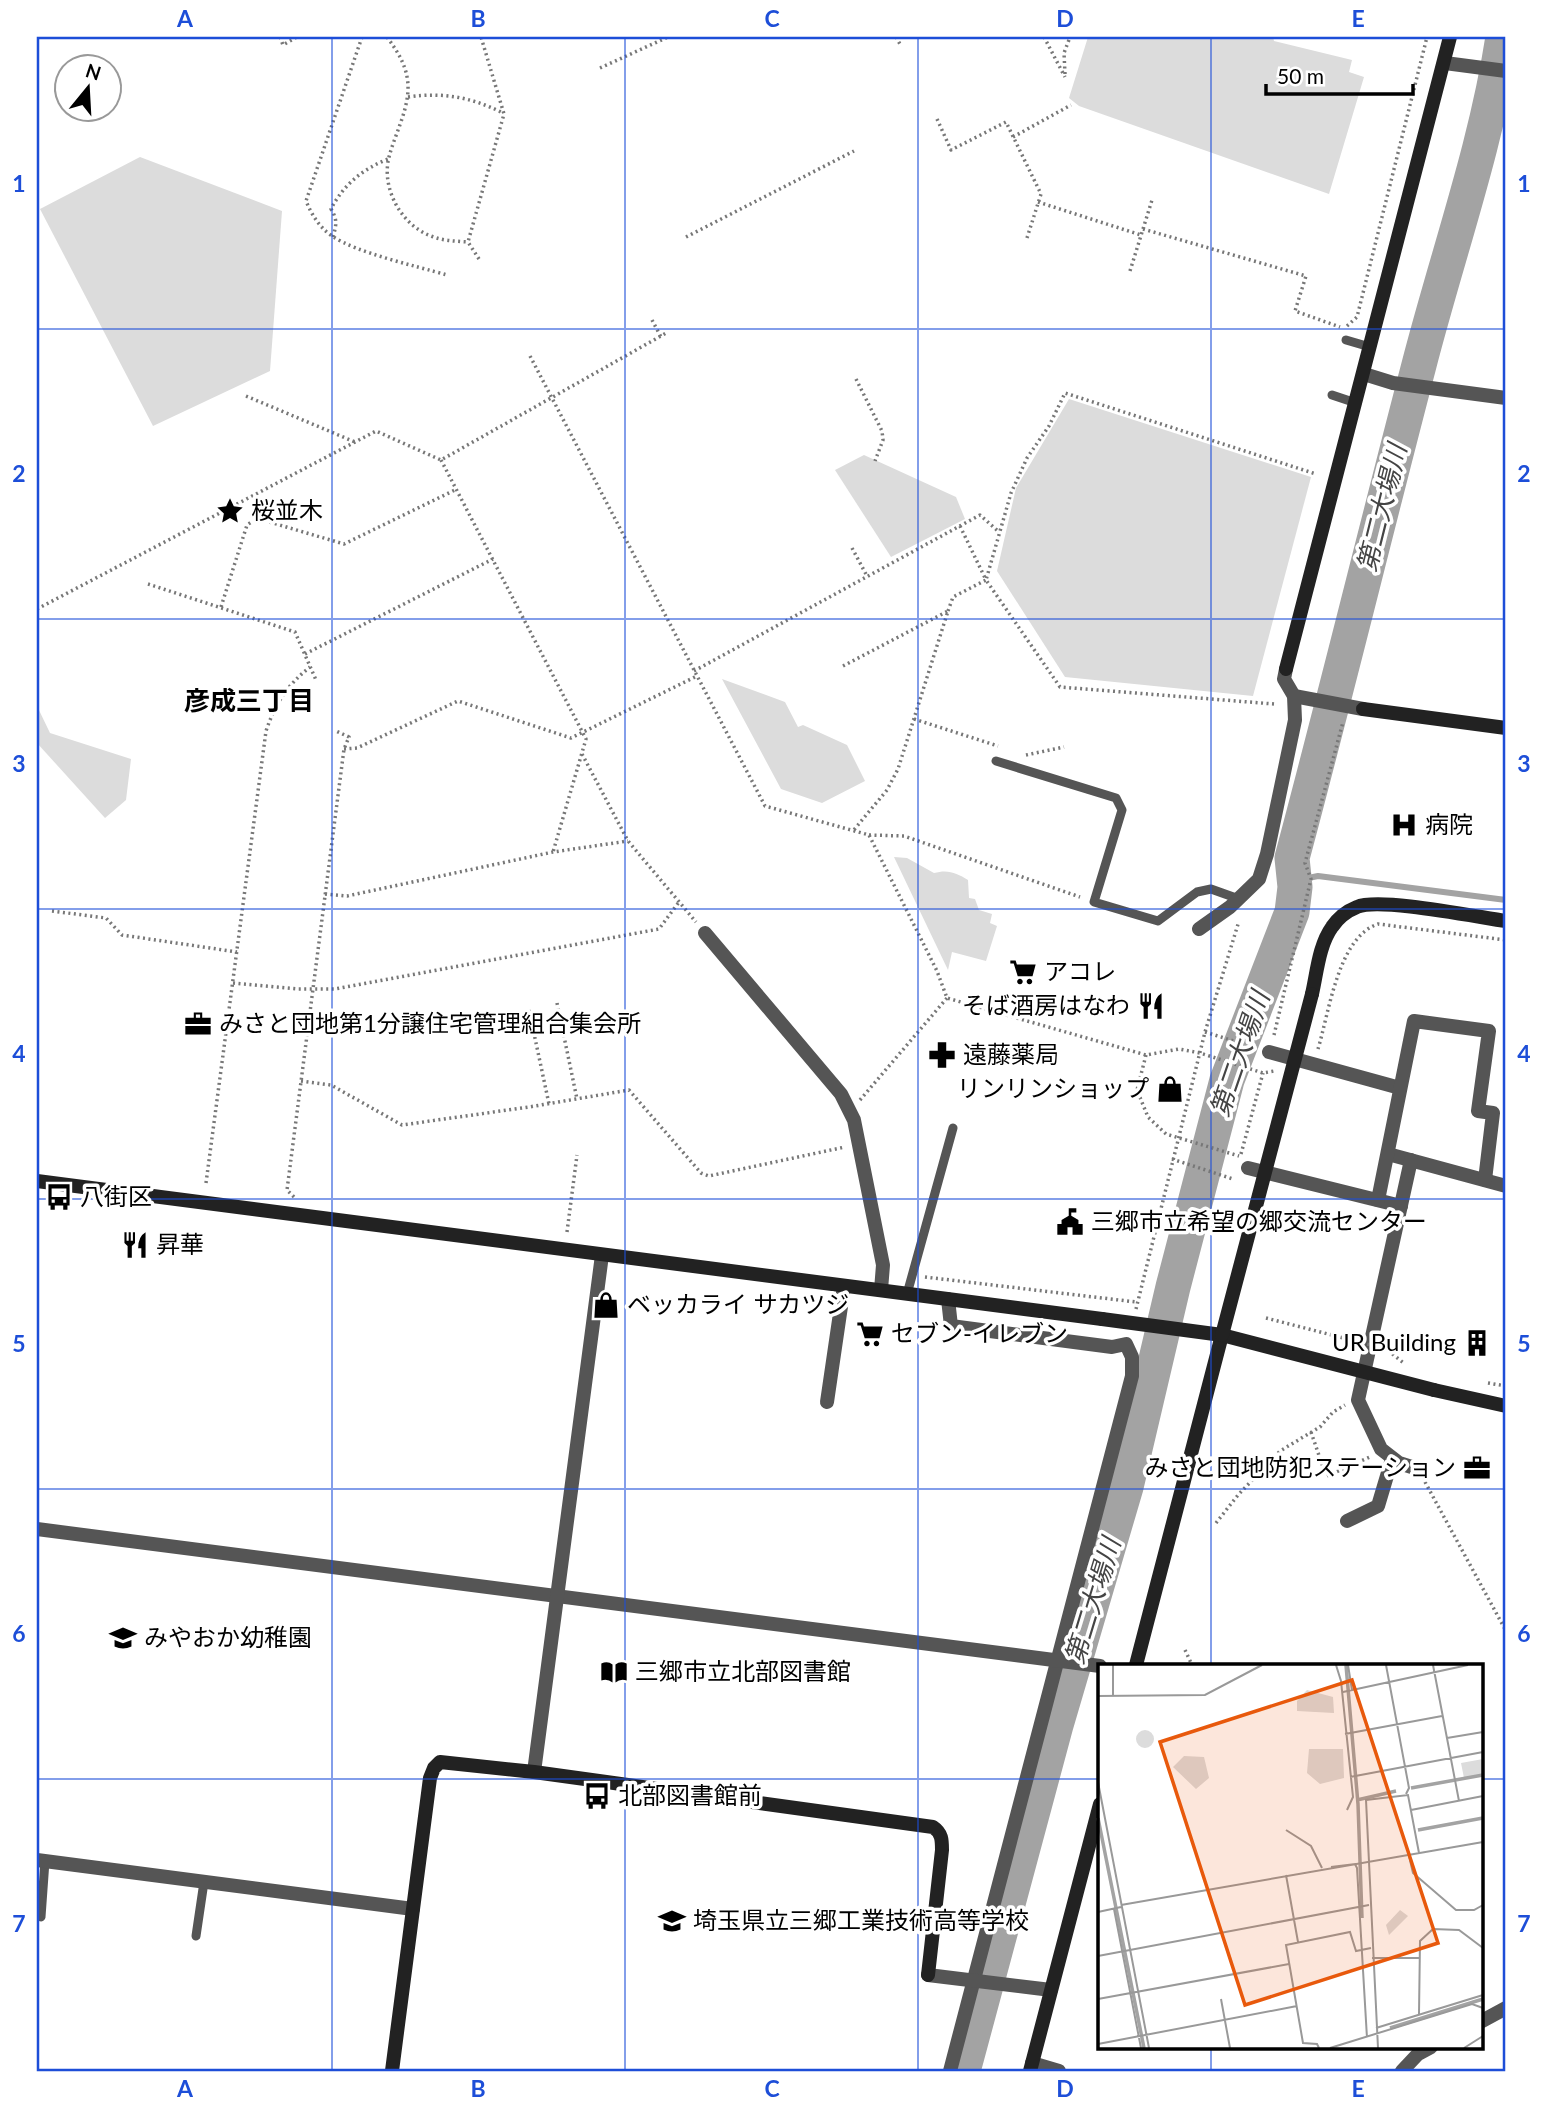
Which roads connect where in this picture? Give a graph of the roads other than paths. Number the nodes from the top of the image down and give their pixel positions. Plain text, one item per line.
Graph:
1 (1450, 37) edge
2 (1445, 63) junction
3 (1506, 71) edge
4 (1346, 340) dead end
5 (1370, 347) junction
6 (1364, 374) junction
7 (1332, 395) dead end
8 (1506, 398) edge
9 (1356, 402) junction
10 (1294, 696) junction
11 (1506, 728) edge
12 (996, 761) dead end
13 (1244, 896) junction
14 (1506, 921) edge
15 (1199, 929) dead end
16 (705, 933) road end
17 (1269, 1052) road end
18 (1400, 1088) junction
19 (953, 1128) dead end
20 (1388, 1154) junction
21 (1412, 1160) junction
22 (1242, 1164) road end
23 (1485, 1180) junction
24 (37, 1181) edge
25 (1506, 1186) edge
26 (1378, 1200) junction
27 (1401, 1206) junction
28 (603, 1255) junction
29 (844, 1286) junction
30 (881, 1290) junction
31 (907, 1294) junction
32 (948, 1299) junction
33 (1222, 1335) junction
34 (827, 1402) dead end
35 (1506, 1406) edge
36 (1387, 1455) junction
37 (1418, 1469) road end
38 (1347, 1521) dead end
39 (37, 1529) edge
40 (557, 1595) junction
41 (1057, 1661) junction
42 (1136, 1664) edge
43 (1098, 1666) edge
44 (534, 1772) junction
45 (1098, 1812) edge
46 (41, 1861) edge
47 (204, 1882) junction
48 (413, 1909) junction
49 (37, 1916) edge
50 (196, 1936) dead end
51 (977, 1980) junction
52 (1051, 1990) junction
53 (1506, 2008) edge
54 (1484, 2020) edge
55 (1429, 2048) edge
56 (1031, 2067) edge
57 (392, 2071) edge
58 (950, 2071) edge
59 (1059, 2071) edge
60 (1402, 2071) edge

1 - 2 street
2 - 3 street
2 - 5 street
4 - 5 lane
5 - 6 street
6 - 8 street
6 - 9 street
7 - 9 lane
9 - 10 street
10 - 11 street
10 - 13 street
12 - 13 lane
13 - 15 street
14 - 33 street, bridge
16 - 30 street
17 - 18 street
18 - 20 street
18 - 23 street
19 - 31 lane
20 - 21 street
20 - 26 street
21 - 23 street
21 - 27 street
22 - 26 street
23 - 25 street
24 - 28 street
26 - 27 street
27 - 36 street
28 - 29 street
28 - 40 street
29 - 30 street
29 - 34 street
30 - 31 street
31 - 32 street
32 - 33 street, bridge
32 - 41 street
33 - 35 street, bridge
33 - 42 street
36 - 37 street
36 - 38 street
39 - 40 street
40 - 41 street
40 - 44 street
41 - 43 street
41 - 51 street
44 - 48 street
44 - 51 street
45 - 52 street
46 - 47 street
46 - 49 lane
47 - 48 street
47 - 50 lane
48 - 57 street
51 - 52 street
51 - 58 street
52 - 56 street
53 - 54 street
55 - 60 street
56 - 59 street

